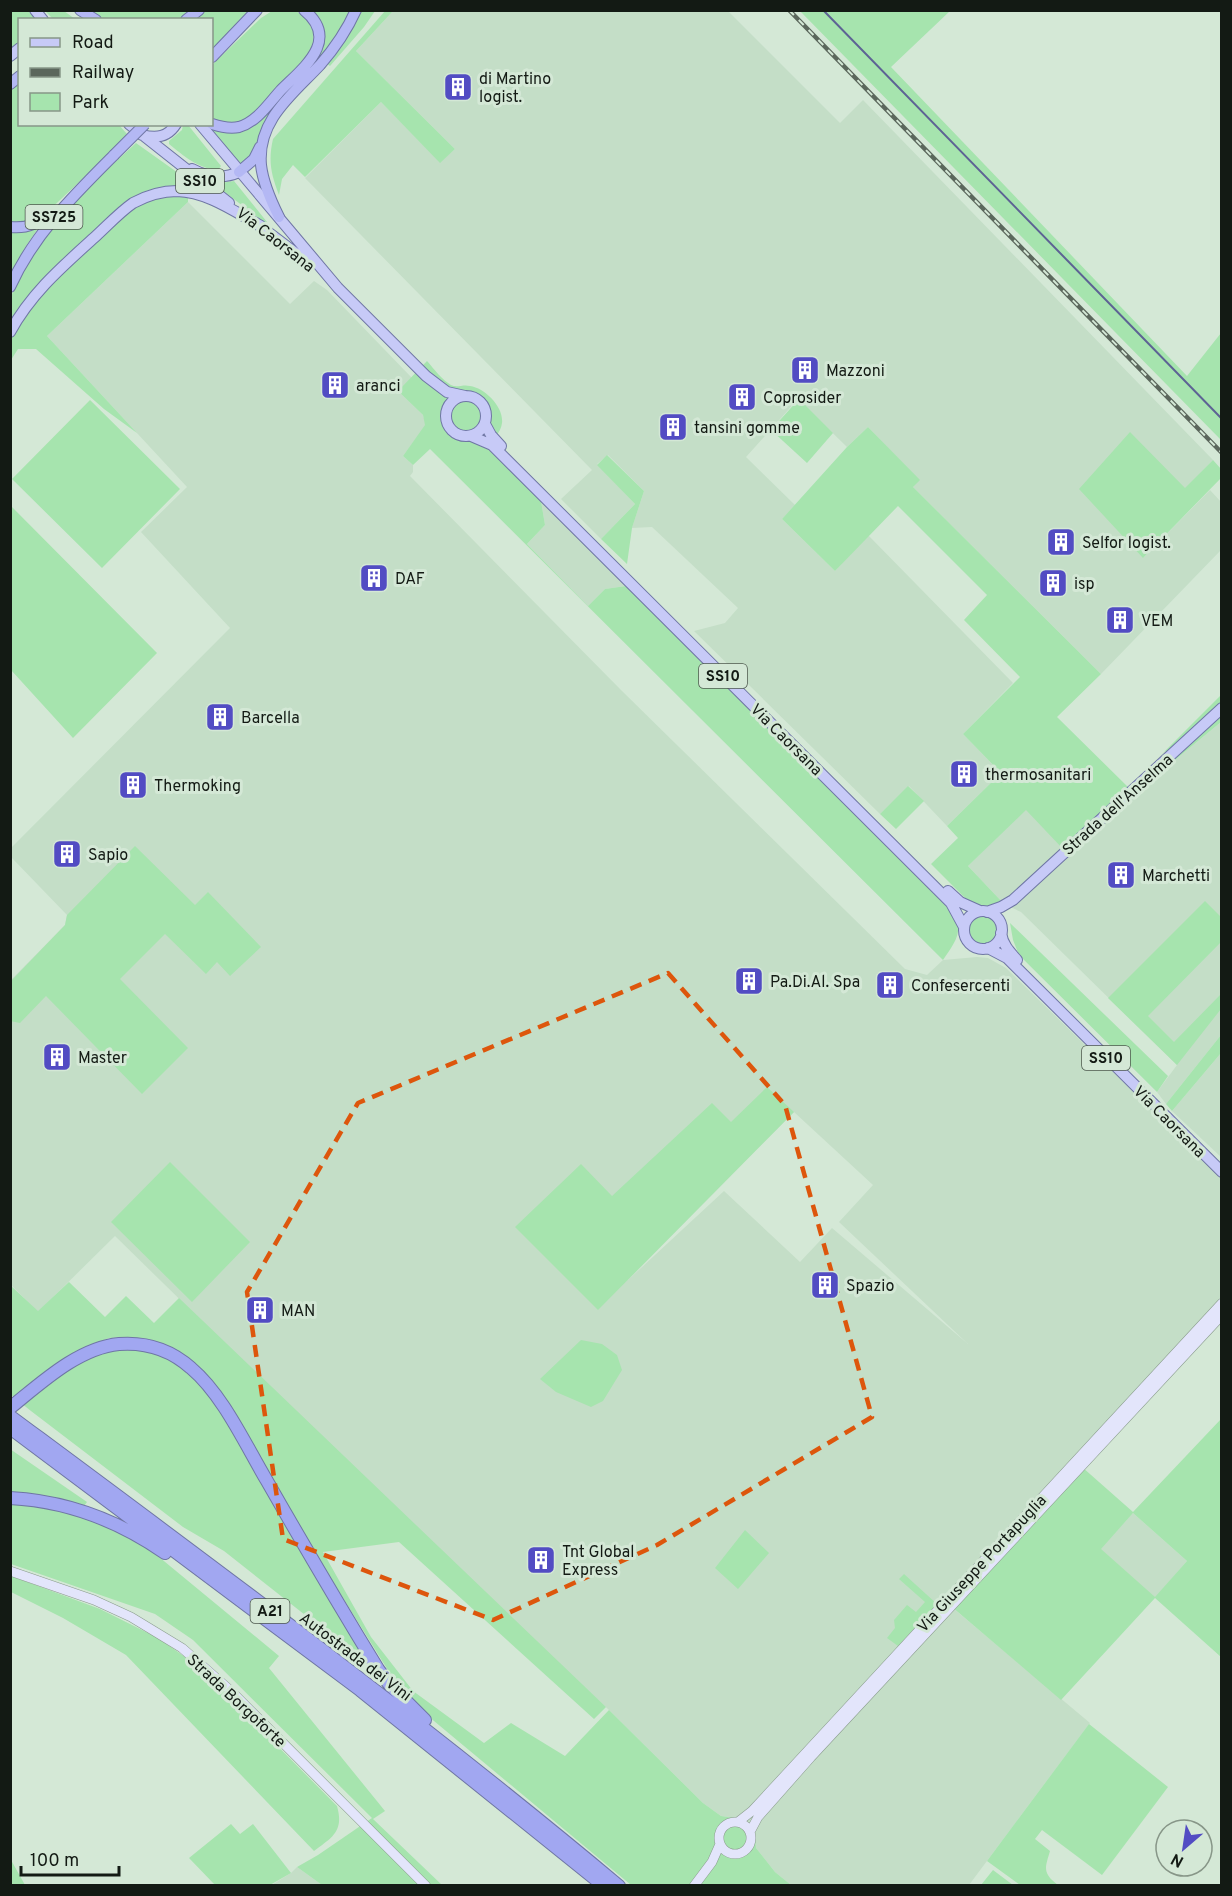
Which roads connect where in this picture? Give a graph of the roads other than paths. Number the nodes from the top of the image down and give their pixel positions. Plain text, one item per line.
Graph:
1 (79, 10) edge
2 (257, 10) edge
3 (266, 10) edge
4 (304, 10) edge
5 (356, 10) edge
6 (93, 18) edge
7 (237, 31) junction
8 (213, 56) edge
9 (213, 124) edge
10 (175, 126) edge
11 (202, 126) edge
12 (136, 128) edge
13 (264, 136) junction
14 (158, 149) junction
15 (113, 156) junction
16 (239, 172) junction
17 (279, 217) junction
18 (261, 226) junction
19 (10, 227) edge
20 (10, 287) edge
21 (338, 288) junction
22 (10, 332) edge
23 (426, 376) junction
24 (465, 396) junction
25 (446, 412) junction
26 (484, 424) junction
27 (471, 436) junction
28 (1221, 708) edge
29 (1013, 900) junction
30 (984, 912) junction
31 (964, 927) junction
32 (1001, 928) junction
33 (988, 948) junction
34 (1221, 1163) edge
35 (1221, 1172) edge
36 (1221, 1303) edge
37 (1221, 1315) edge
38 (10, 1408) edge
39 (10, 1416) edge
40 (10, 1428) edge
41 (10, 1498) edge
42 (10, 1571) edge
43 (261, 1616) junction
44 (527, 1810) junction
45 (738, 1822) junction
46 (750, 1832) junction
47 (720, 1844) junction
48 (730, 1854) junction
49 (712, 1862) junction
50 (694, 1885) edge
51 (426, 1886) edge
52 (604, 1886) edge
53 (619, 1886) edge

1 - 6 highway
2 - 7 highway
3 - 7 highway
4 - 9 highway
5 - 13 highway
7 - 8 highway
10 - 12 main road
11 - 16 main road, SS10
12 - 14 main road, Via Caorsana / SS10
12 - 15 highway, SS725, bridge
13 - 16 highway
13 - 17 highway
14 - 16 main road
14 - 18 main road, Via Caorsana / SS10
15 - 19 highway
15 - 20 highway, SS725
16 - 17 main road, Via Caorsana / SS10
17 - 21 main road, Via Caorsana / SS10
18 - 21 main road, Via Caorsana / SS10
18 - 22 main road
21 - 23 main road, Via Caorsana / SS10
23 - 24 main road, SS10
23 - 25 main road, SS10
24 - 25 main road
24 - 26 main road
25 - 27 main road
26 - 27 main road
26 - 30 main road, Via Caorsana / SS10
27 - 31 main road, Via Caorsana / SS10
28 - 29 main road, Strada dell'Anselma
29 - 30 main road, Strada dell'Anselma
29 - 32 main road, Strada dell'Anselma
30 - 31 main road
30 - 32 main road, SS10
31 - 33 main road, SS10
32 - 33 main road
32 - 34 main road, Via Caorsana / SS10
33 - 35 main road, Via Caorsana / SS10
36 - 45 main road, Via Giuseppe Portapuglia
37 - 46 main road, Via Giuseppe Portapuglia
38 - 44 highway
39 - 44 highway, Autostrada dei Vini / A21
40 - 43 highway, Autostrada dei Vini / A21
41 - 43 highway
42 - 51 main road, Strada Borgoforte
43 - 52 highway, Autostrada dei Vini / A21
44 - 53 highway, Autostrada dei Vini / A21
45 - 46 main road
45 - 47 main road
46 - 48 main road
47 - 48 main road
47 - 49 main road
48 - 49 main road
49 - 50 main road

